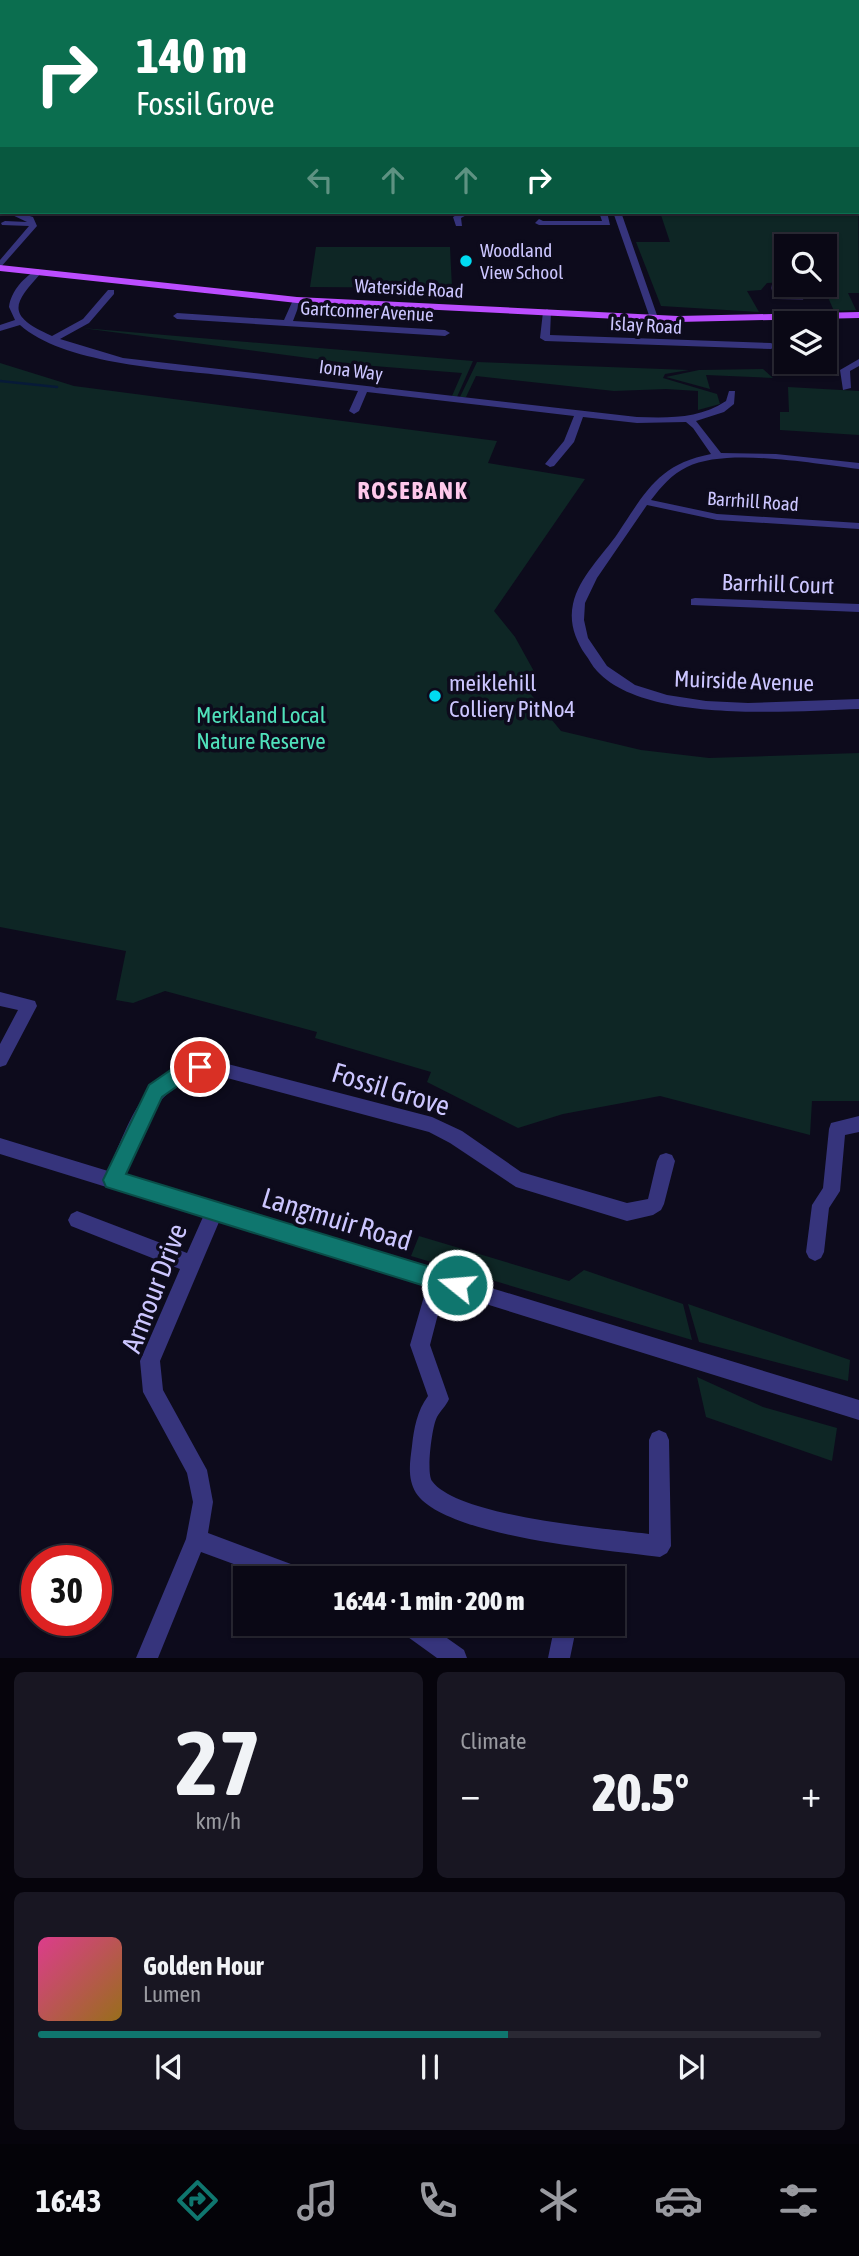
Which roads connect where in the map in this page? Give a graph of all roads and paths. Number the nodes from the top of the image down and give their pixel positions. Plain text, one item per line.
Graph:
1 (462, 214) edge
2 (604, 214) edge
3 (618, 214) edge
4 (6, 221) edge
5 (539, 221) dead end
6 (25, 224) dead end
7 (459, 224) dead end
8 (0, 245) edge
9 (17, 246) junction
10 (0, 266) edge
11 (38, 272) junction
12 (111, 292) dead end
13 (297, 300) junction
14 (547, 312) junction
15 (859, 315) edge
16 (177, 316) dead end
17 (654, 317) junction
18 (22, 321) junction
19 (287, 323) junction
20 (0, 328) edge
21 (445, 333) dead end
22 (54, 339) junction
23 (771, 346) dead end
24 (859, 362) edge
25 (846, 388) dead end
26 (364, 389) junction
27 (732, 393) dead end
28 (354, 411) dead end
29 (579, 415) junction
30 (688, 419) junction
31 (718, 456) junction
32 (550, 464) dead end
33 (859, 466) edge
34 (646, 502) junction
35 (859, 526) edge
36 (695, 602) dead end
37 (859, 608) edge
38 (859, 704) edge
39 (0, 999) edge
40 (0, 1060) edge
41 (859, 1124) edge
42 (0, 1146) edge
43 (666, 1161) dead end
44 (113, 1180) junction
45 (214, 1212) junction
46 (77, 1220) dead end
47 (816, 1252) dead end
48 (192, 1264) junction
49 (438, 1279) junction
50 (859, 1410) edge
51 (659, 1440) dead end
52 (196, 1539) junction
53 (267, 1566) edge
54 (426, 1636) edge
55 (563, 1636) edge
56 (147, 1657) edge
57 (456, 1657) edge
58 (559, 1657) edge

1 - 7 street
2 - 5 street
3 - 17 street
4 - 6 street
4 - 9 street
8 - 9 street
9 - 10 street
10 - 11 main road, Waterside Road
11 - 13 main road, Waterside Road
11 - 18 street
12 - 22 street
13 - 14 main road, Waterside Road
13 - 19 street, Gartconner Avenue
14 - 17 main road, Waterside Road
14 - 23 street, Islay Road
15 - 17 main road, Waterside Road
16 - 19 street, Gartconner Avenue
18 - 20 street
18 - 22 street, Iona Way
19 - 21 street, Gartconner Avenue
22 - 26 street, Iona Way
24 - 25 street
26 - 28 street
26 - 29 street, Iona Way
27 - 30 street, Iona Way
29 - 30 street, Iona Way
29 - 32 street
30 - 31 street
31 - 33 street, Muirside Avenue
31 - 34 street, Muirside Avenue
34 - 35 street, Barrhill Road
34 - 38 street, Muirside Avenue
36 - 37 street, Barrhill Court
39 - 40 street
41 - 47 street
42 - 44 street, Langmuir Road
43 - 44 street, Fossil Grove
44 - 45 street, Langmuir Road
45 - 48 street, Armour Drive
45 - 49 street, Langmuir Road
46 - 48 street
48 - 52 street, Armour Drive
49 - 50 street, Langmuir Road
49 - 51 street
52 - 53 street
52 - 56 street, Armour Drive
54 - 57 street
55 - 58 street

